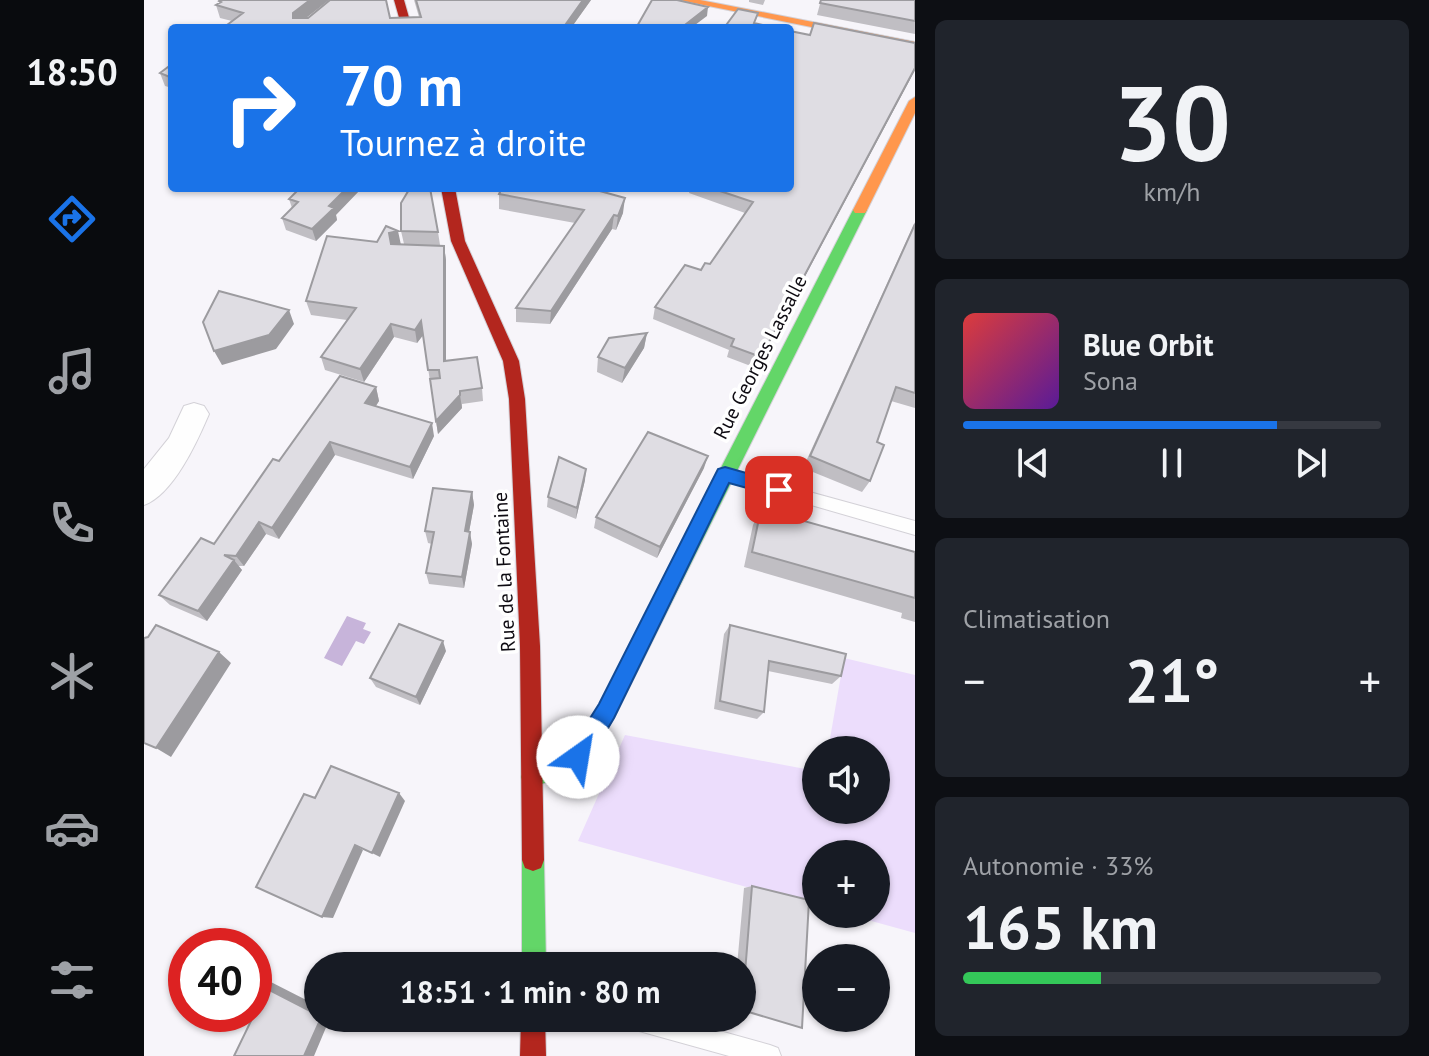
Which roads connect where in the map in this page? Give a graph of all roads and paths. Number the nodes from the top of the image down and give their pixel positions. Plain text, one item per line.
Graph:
1 (399, 0) edge
2 (684, 0) edge
3 (406, 24) edge
4 (915, 45) edge
5 (915, 101) edge
6 (448, 192) edge
7 (194, 414) dead end
8 (725, 474) junction
9 (144, 492) edge
10 (915, 528) edge
11 (532, 777) junction
12 (534, 952) edge
13 (533, 1032) edge
14 (683, 1032) edge
15 (533, 1056) edge
16 (770, 1056) edge

1 - 3 street
2 - 4 street
5 - 8 street, Rue Georges Lassalle
6 - 11 street, Rue de la Fontaine
7 - 9 street
8 - 10 lane
8 - 11 street, Rue Georges Lassalle
11 - 12 street, Rue de la Fontaine
13 - 15 street
14 - 16 lane

